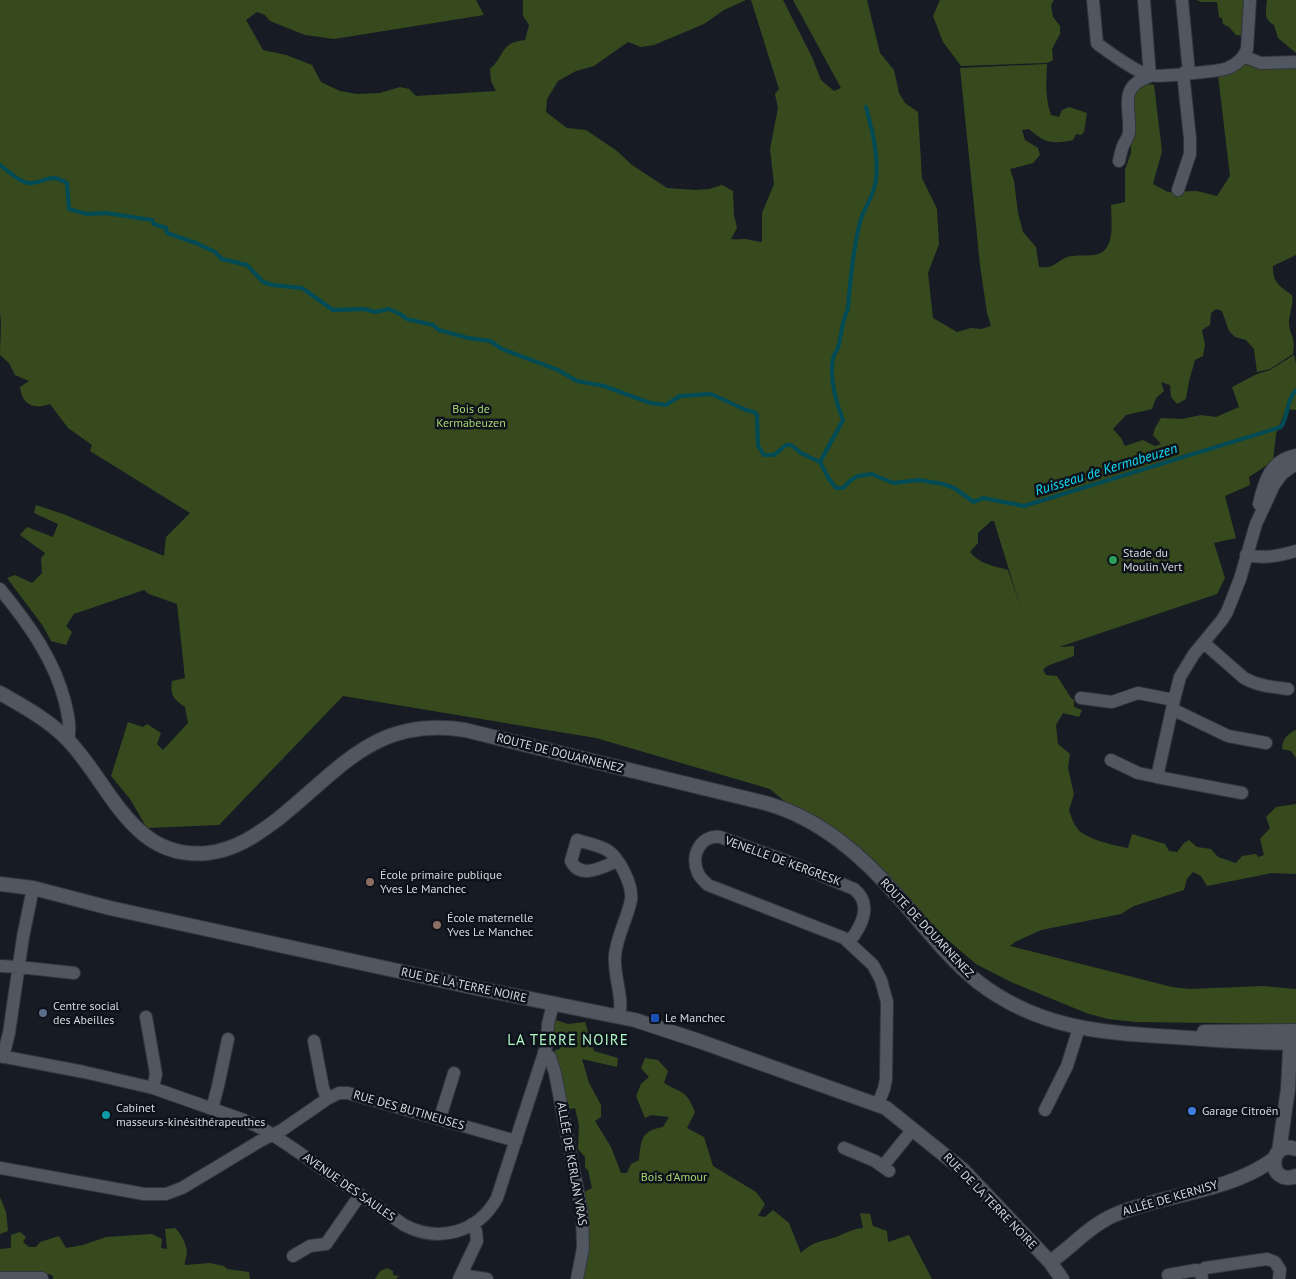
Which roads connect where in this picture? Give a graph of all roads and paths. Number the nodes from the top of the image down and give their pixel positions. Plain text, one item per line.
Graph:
1 (1093, 0) edge
2 (1144, 0) edge
3 (1182, 0) edge
4 (1250, 0) edge
5 (1246, 57) junction
6 (1296, 62) edge
7 (1186, 73) junction
8 (1150, 76) junction
9 (1119, 161) dead end
10 (1178, 190) dead end
11 (1296, 455) edge
12 (1288, 465) edge
13 (1296, 551) edge
14 (1246, 555) junction
15 (0, 589) edge
16 (1204, 643) junction
17 (1288, 689) dead end
18 (0, 693) edge
19 (1081, 698) dead end
20 (1173, 705) junction
21 (68, 740) junction
22 (1266, 743) dead end
23 (1111, 760) dead end
24 (1157, 777) junction
25 (1242, 793) dead end
26 (617, 861) dead end
27 (0, 884) edge
28 (33, 888) junction
29 (849, 942) junction
30 (0, 966) edge
31 (19, 966) junction
32 (74, 973) dead end
33 (553, 1004) junction
34 (146, 1017) dead end
35 (619, 1017) junction
36 (1078, 1028) junction
37 (1139, 1035) junction
38 (1294, 1037) edge
39 (228, 1038) dead end
40 (314, 1041) dead end
41 (1269, 1042) junction
42 (544, 1052) junction
43 (1, 1057) edge
44 (1293, 1070) edge
45 (454, 1073) dead end
46 (153, 1088) junction
47 (327, 1099) junction
48 (878, 1104) junction
49 (212, 1108) junction
50 (1045, 1110) dead end
51 (440, 1118) junction
52 (913, 1129) junction
53 (273, 1135) junction
54 (516, 1141) junction
55 (844, 1148) dead end
56 (1285, 1152) edge
57 (0, 1168) edge
58 (1245, 1176) junction
59 (1290, 1178) edge
60 (360, 1195) junction
61 (472, 1224) junction
62 (293, 1256) dead end
63 (1050, 1262) junction
64 (1168, 1275) dead end
65 (1202, 1275) edge
66 (460, 1277) edge
67 (0, 1278) edge
68 (42, 1278) edge
69 (487, 1279) edge
70 (577, 1279) edge
71 (1062, 1279) edge
72 (1280, 1279) edge

1 - 8 street
2 - 8 street
3 - 7 street
4 - 5 street
5 - 6 street
5 - 7 street
7 - 8 street
7 - 10 street
8 - 9 street
11 - 12 street
12 - 14 street
13 - 14 street
14 - 16 street
15 - 21 street
16 - 17 street
16 - 20 street
18 - 21 main road, ROUTE DE DOUARNENEZ
19 - 20 street
20 - 22 street
20 - 24 street
21 - 36 main road, ROUTE DE DOUARNENEZ
23 - 24 street
24 - 25 street
26 - 35 street
27 - 28 main road, RUE DE LA TERRE NOIRE
28 - 31 street
28 - 33 main road, RUE DE LA TERRE NOIRE
29 - 29 street, VENELLE DE KERGRESK
29 - 48 street, VENELLE DE KERGRESK
30 - 31 street
31 - 32 street
31 - 43 street
33 - 35 main road, RUE DE LA TERRE NOIRE
33 - 42 street, AVENUE DES SAULES
34 - 46 street
35 - 48 main road, RUE DE LA TERRE NOIRE
36 - 37 main road, ROUTE DE DOUARNENEZ
36 - 50 street
37 - 38 main road, ROUTE DE DOUARNENEZ
37 - 41 main road, ROUTE DE DOUARNENEZ
38 - 41 main road, ROUTE DE DOUARNENEZ
38 - 44 main road
39 - 49 street
40 - 47 street
41 - 44 main road
42 - 54 street, AVENUE DES SAULES
42 - 70 street, ALLÉE DE KERLAN VRAS
43 - 46 street, AVENUE DES SAULES
44 - 56 main road
45 - 51 street
46 - 49 street, AVENUE DES SAULES
47 - 51 street, RUE DES BUTINEUSES
47 - 53 street, RUE DES BUTINEUSES
48 - 52 main road, RUE DE LA TERRE NOIRE
49 - 53 street, AVENUE DES SAULES
51 - 54 street, RUE DES BUTINEUSES
52 - 55 street
52 - 63 main road, RUE DE LA TERRE NOIRE
53 - 57 street, RUE DES BUTINEUSES
53 - 60 street, AVENUE DES SAULES
54 - 61 street, AVENUE DES SAULES
56 - 58 main road, ALLÉE DE KERNISY
56 - 59 main road
58 - 59 main road, ALLÉE DE KERNISY
58 - 63 main road, ALLÉE DE KERNISY
60 - 61 street, AVENUE DES SAULES
60 - 62 street
61 - 66 street
63 - 71 main road, RUE DE LA TERRE NOIRE
64 - 65 street
65 - 72 street
66 - 69 street
67 - 68 street

